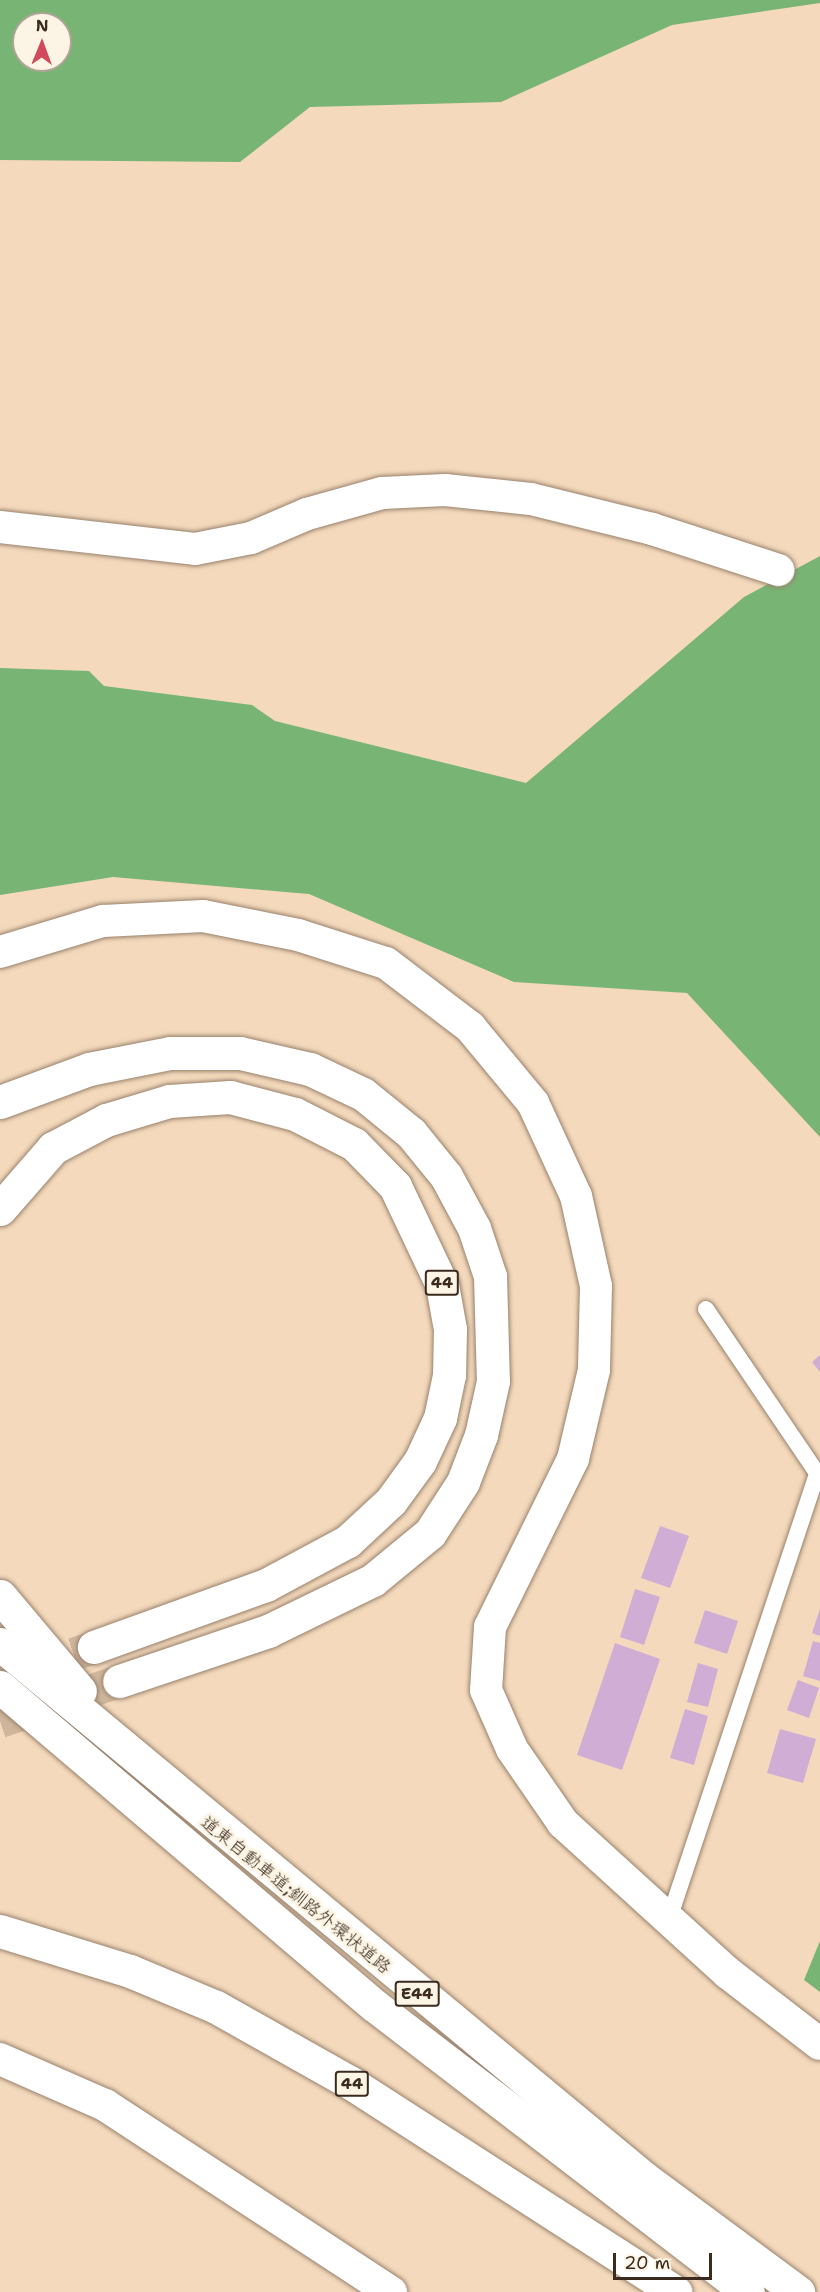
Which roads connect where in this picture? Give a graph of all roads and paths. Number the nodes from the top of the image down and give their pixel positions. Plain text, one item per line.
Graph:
1 (0, 527) edge
2 (778, 570) dead end
3 (0, 952) edge
4 (0, 1102) edge
5 (0, 1209) edge
6 (706, 1310) dead end
7 (0, 1596) edge
8 (0, 1644) edge
9 (94, 1647) tunnel mouth
10 (118, 1681) tunnel mouth
11 (6, 1692) edge
12 (169, 1790) junction
13 (669, 1919) junction
14 (0, 1931) edge
15 (820, 2044) edge
16 (0, 2059) edge
17 (391, 2292) edge
18 (675, 2292) edge
19 (748, 2292) edge
20 (798, 2292) edge

1 - 2 street
3 - 13 street
4 - 10 highway
5 - 9 highway, 44
6 - 13 lane
7 - 12 highway
8 - 12 highway, 道東自動車道;釧路外環状道路 / E44
11 - 19 highway, 道東自動車道;釧路外環状道路 / E44
12 - 20 highway, 道東自動車道;釧路外環状道路 / E44
13 - 15 street
14 - 18 highway, 44
16 - 17 street

